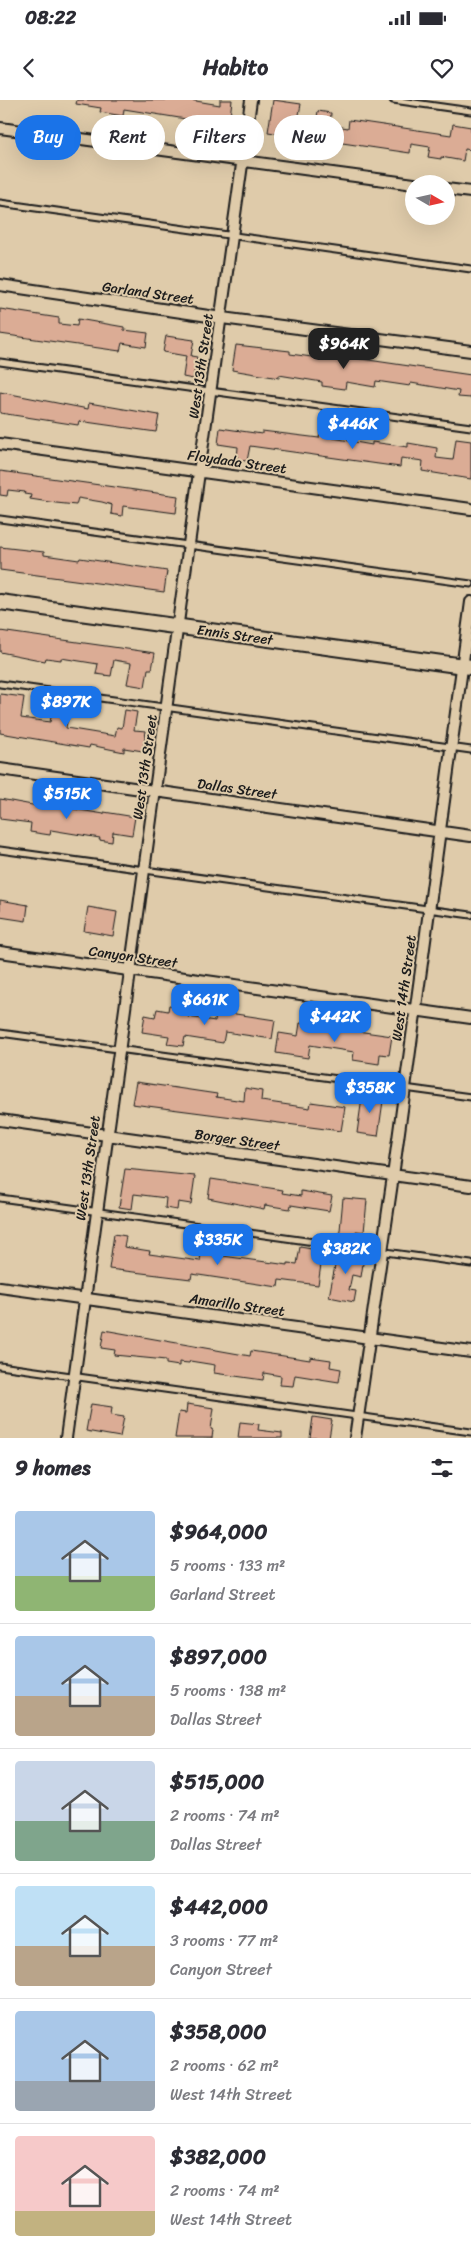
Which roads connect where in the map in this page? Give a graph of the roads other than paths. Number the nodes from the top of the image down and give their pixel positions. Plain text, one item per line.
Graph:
1 (251, 100) edge
2 (393, 100) edge
3 (471, 111) edge
4 (0, 128) edge
5 (243, 162) junction
6 (405, 183) edge
7 (455, 190) edge
8 (471, 192) edge
9 (0, 203) edge
10 (233, 236) junction
11 (471, 269) edge
12 (0, 285) edge
13 (222, 318) junction
14 (471, 351) edge
15 (0, 362) edge
16 (211, 391) junction
17 (471, 428) edge
18 (0, 444) edge
19 (200, 471) junction
20 (471, 509) edge
21 (0, 519) edge
22 (189, 546) junction
23 (471, 584) edge
24 (0, 602) edge
25 (471, 602) edge
26 (177, 627) junction
27 (467, 666) edge
28 (0, 684) edge
29 (167, 708) junction
30 (451, 747) junction
31 (471, 750) edge
32 (0, 769) edge
33 (156, 792) junction
34 (438, 831) junction
35 (471, 836) edge
36 (0, 850) edge
37 (145, 869) junction
38 (428, 909) junction
39 (471, 915) edge
40 (0, 952) edge
41 (131, 970) junction
42 (414, 1010) junction
43 (471, 1018) edge
44 (0, 1033) edge
45 (119, 1049) junction
46 (404, 1088) junction
47 (471, 1097) edge
48 (0, 1120) edge
49 (106, 1134) junction
50 (393, 1176) junction
51 (471, 1186) edge
52 (0, 1198) edge
53 (96, 1212) junction
54 (382, 1252) junction
55 (471, 1264) edge
56 (0, 1287) edge
57 (84, 1298) junction
58 (369, 1337) junction
59 (471, 1352) edge
60 (0, 1366) edge
61 (74, 1376) junction
62 (358, 1416) junction
63 (471, 1432) edge
64 (66, 1438) edge
65 (355, 1438) edge

1 - 5 street, West 13th Street
2 - 3 lane
4 - 5 street
5 - 6 street
5 - 10 street, West 13th Street
7 - 8 street
9 - 10 lane
10 - 11 lane
10 - 13 street, West 13th Street
12 - 13 street, Garland Street
13 - 14 street, Garland Street
13 - 16 street, West 13th Street
15 - 16 lane
16 - 17 lane
16 - 19 street, West 13th Street
18 - 19 street, Floydada Street
19 - 20 street, Floydada Street
19 - 22 street, West 13th Street
21 - 22 lane
22 - 23 lane
22 - 26 street, West 13th Street
24 - 26 main road, Ennis Street
25 - 27 street, West 14th Street
26 - 27 main road, Ennis Street
26 - 29 street, West 13th Street
27 - 30 street, West 14th Street
28 - 29 lane
29 - 30 lane
29 - 33 street, West 13th Street
30 - 31 lane
30 - 34 street, West 14th Street
32 - 33 street, Dallas Street
33 - 34 street, Dallas Street
33 - 37 street, West 13th Street
34 - 35 street, Dallas Street
34 - 38 street, West 14th Street
36 - 37 lane
37 - 38 lane
37 - 41 street, West 13th Street
38 - 39 lane
38 - 42 street, West 14th Street
40 - 41 street, Canyon Street
41 - 42 street, Canyon Street
41 - 45 street, West 13th Street
42 - 43 street, Canyon Street
42 - 46 street, West 14th Street
44 - 45 lane
45 - 46 lane
45 - 49 street, West 13th Street
46 - 47 lane
46 - 50 street, West 14th Street
48 - 49 street, Borger Street
49 - 50 street, Borger Street
49 - 53 street, West 13th Street
50 - 51 street, Borger Street
50 - 54 street, West 14th Street
52 - 53 lane
53 - 54 lane
53 - 57 street, West 13th Street
54 - 55 lane
54 - 58 street, West 14th Street
56 - 57 street, Amarillo Street
57 - 58 street, Amarillo Street
57 - 61 street, West 13th Street
58 - 59 street, Amarillo Street
58 - 62 street, West 14th Street
60 - 61 lane
61 - 62 lane
61 - 64 street, West 13th Street
62 - 63 lane
62 - 65 street, West 14th Street

